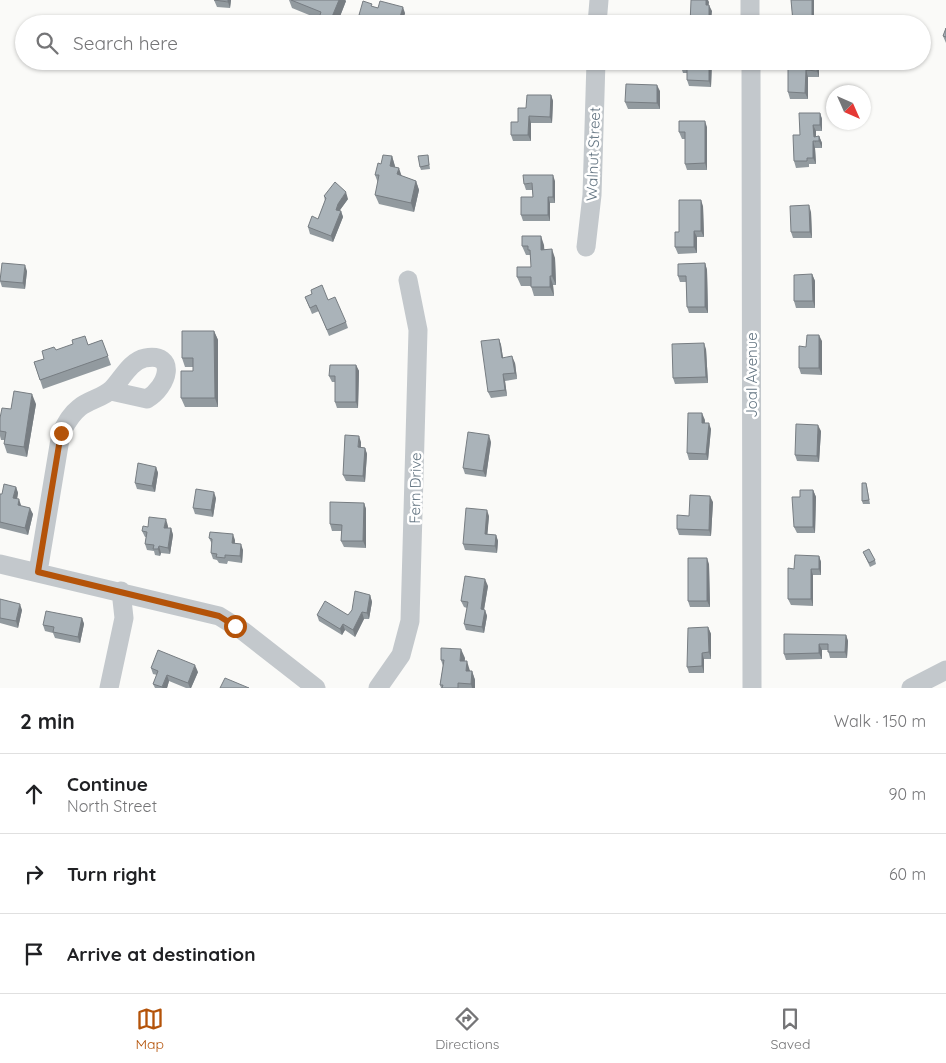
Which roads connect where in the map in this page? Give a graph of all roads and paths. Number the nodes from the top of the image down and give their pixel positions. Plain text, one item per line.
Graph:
1 (599, 0) edge
2 (750, 0) edge
3 (598, 15) edge
4 (750, 15) edge
5 (596, 70) edge
6 (751, 70) edge
7 (586, 247) dead end
8 (408, 280) dead end
9 (111, 391) dead end
10 (0, 564) edge
11 (38, 572) junction
12 (121, 591) junction
13 (946, 670) edge
14 (109, 688) edge
15 (316, 688) edge
16 (378, 688) edge
17 (752, 688) edge
18 (911, 688) edge

1 - 3 street
2 - 4 street
5 - 7 street, Walnut Street
6 - 17 street, Joal Avenue
8 - 16 street, Fern Drive
9 - 11 street
10 - 11 street
11 - 12 street
12 - 14 street
12 - 15 street
13 - 18 street

